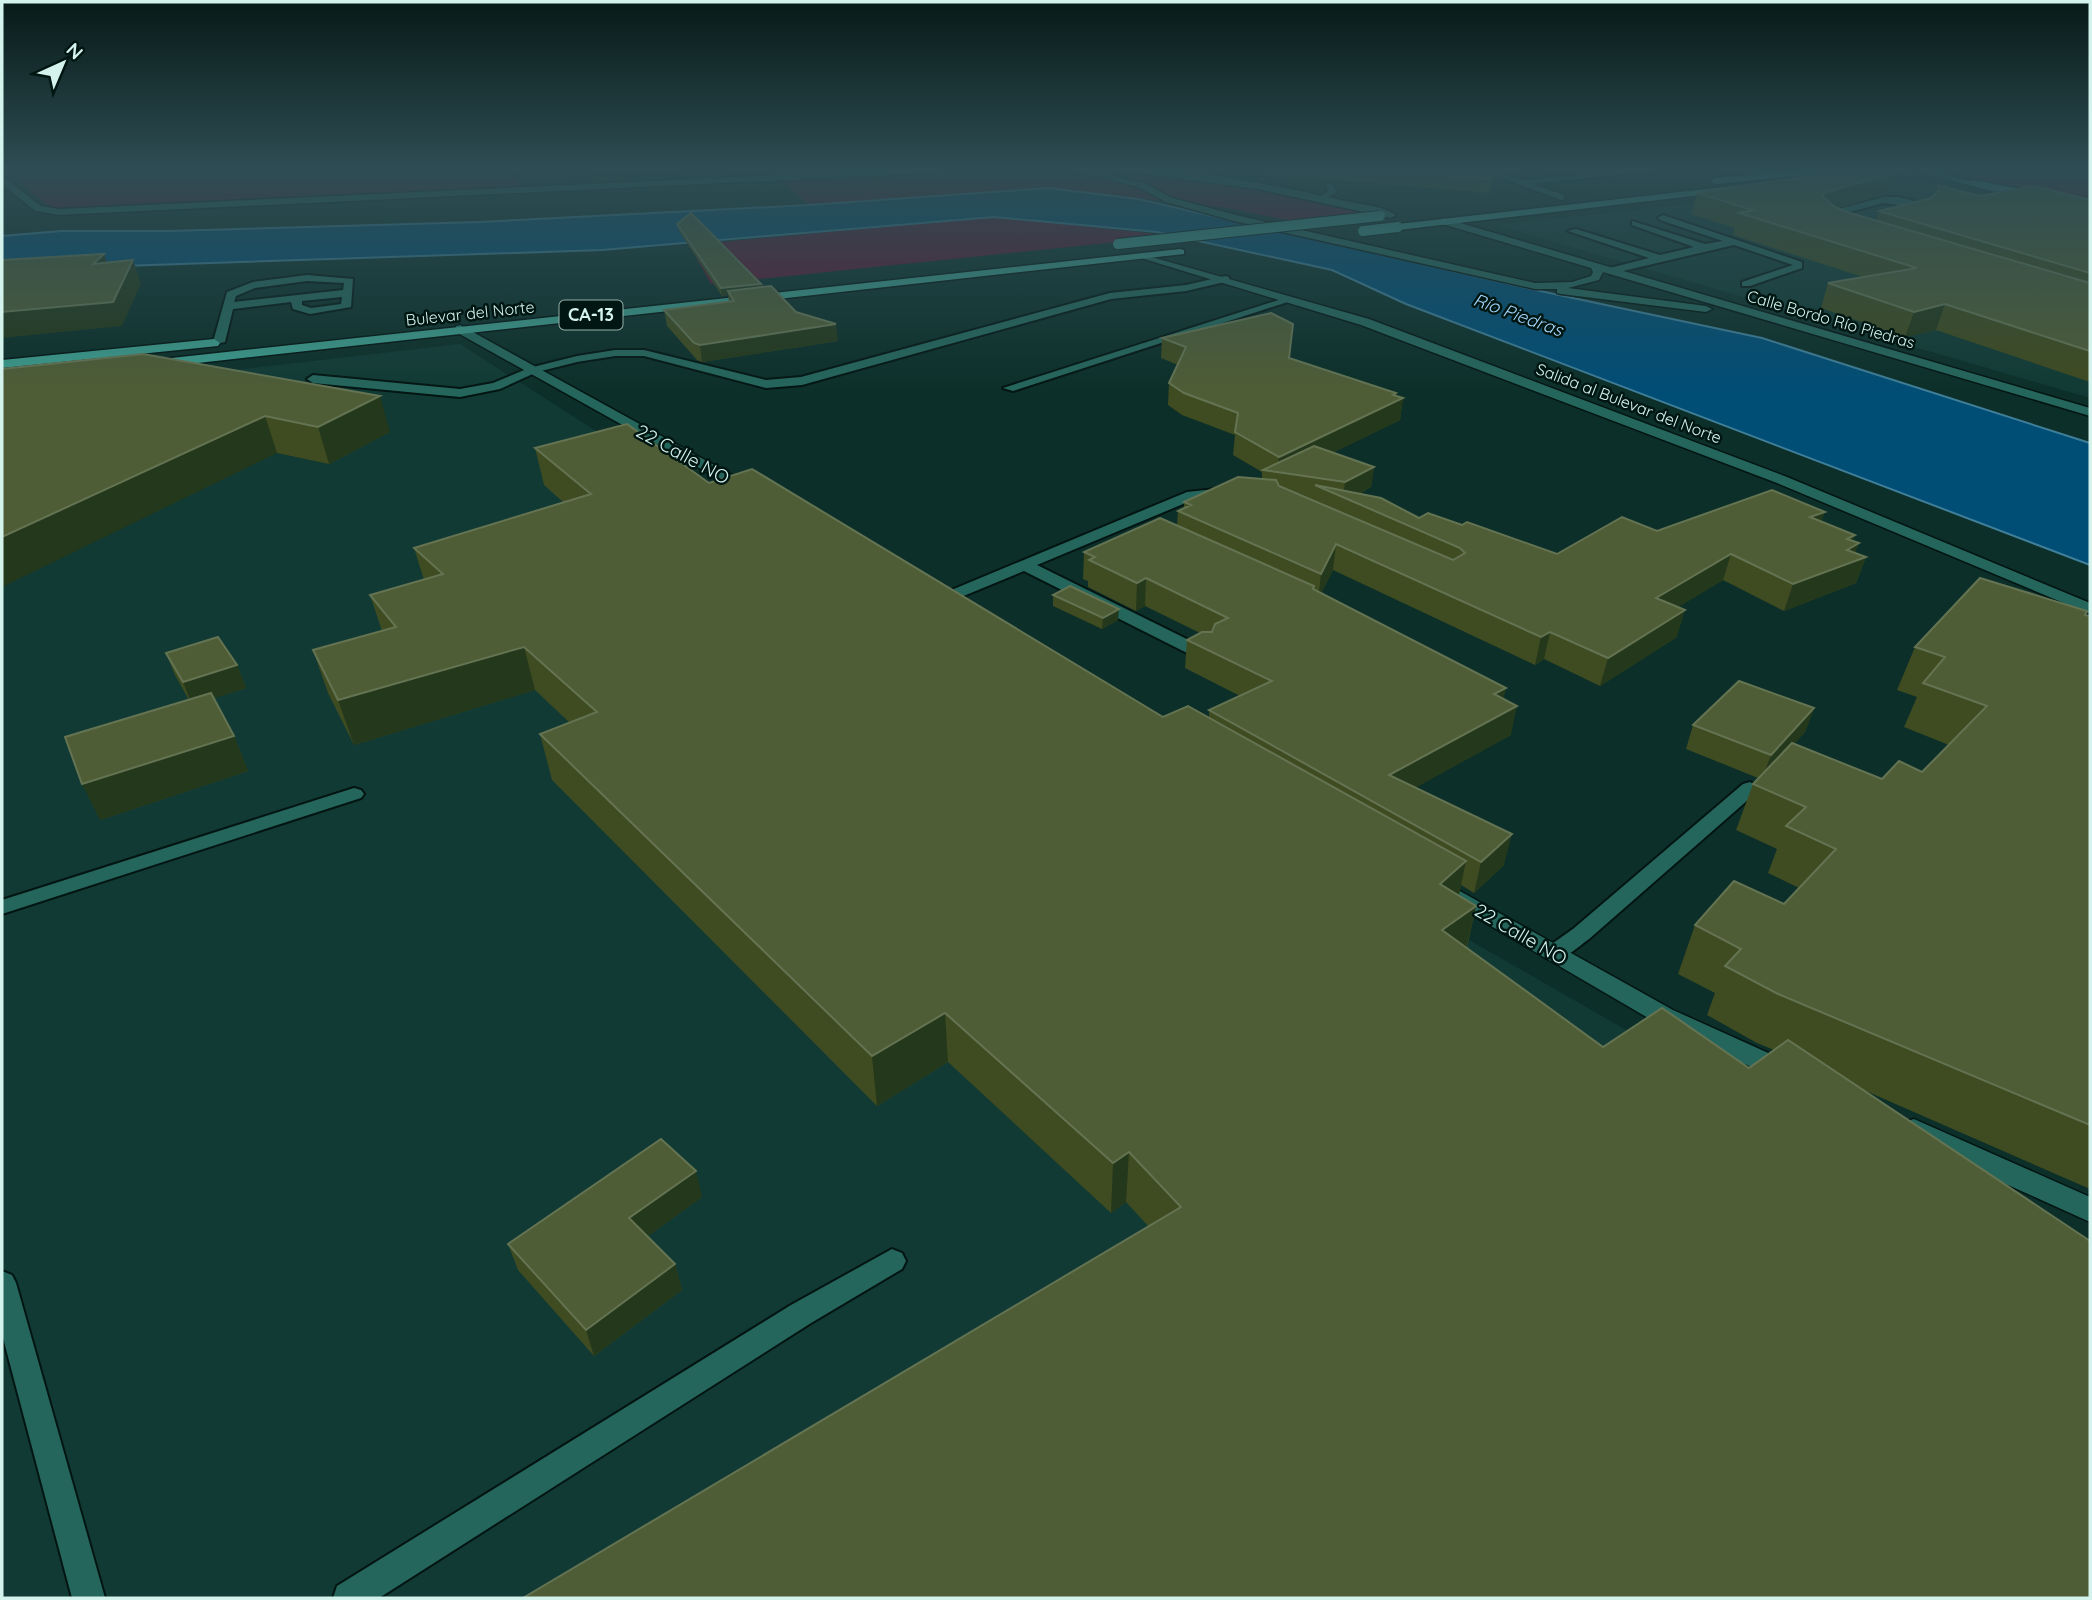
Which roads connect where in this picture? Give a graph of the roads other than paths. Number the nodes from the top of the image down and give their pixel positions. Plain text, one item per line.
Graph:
1 (1113, 245) edge
2 (1352, 245) edge
3 (1523, 245) edge
4 (1617, 245) edge
5 (1697, 245) edge
6 (1718, 245) edge
7 (1743, 245) edge
8 (1104, 246) dead end
9 (1704, 247) junction
10 (1194, 250) dead end
11 (1145, 256) junction
12 (1659, 258) junction
13 (1595, 266) junction
14 (1610, 271) junction
15 (1224, 279) junction
16 (1746, 284) dead end
17 (1535, 286) junction
18 (1292, 299) junction
19 (229, 306) junction
20 (1766, 316) junction
21 (459, 320) junction
22 (233, 341) dead end
23 (219, 342) junction
24 (2, 364) edge
25 (141, 365) edge
26 (533, 370) junction
27 (313, 379) dead end
28 (1009, 388) dead end
29 (2090, 412) edge
30 (1242, 493) edge
31 (762, 498) edge
32 (1127, 521) junction
33 (1152, 533) edge
34 (1025, 565) junction
35 (937, 596) joint
36 (2090, 609) edge
37 (967, 613) edge
38 (1203, 654) edge
39 (1749, 788) dead end
40 (355, 794) dead end
41 (1434, 884) edge
42 (2, 907) edge
43 (1554, 953) junction
44 (1802, 1079) edge
45 (1890, 1119) edge
46 (2090, 1210) edge
47 (892, 1261) dead end
48 (2, 1283) edge
49 (7, 1324) edge
50 (89, 1598) edge
51 (349, 1598) edge

1 - 8 highway, bridge
2 - 17 street
3 - 13 street, Calle Bordo Río Piedras
4 - 12 lane
5 - 9 lane
6 - 9 lane
7 - 16 lane
9 - 12 lane
10 - 11 highway, Bulevar del Norte / CA-13
11 - 15 street, Salida al Bulevar del Norte
11 - 21 highway, Bulevar del Norte / CA-13
12 - 14 lane
13 - 14 street, Calle Bordo Río Piedras
13 - 17 street
14 - 20 street, Calle Bordo Río Piedras
15 - 18 street, Salida al Bulevar del Norte
15 - 26 lane
17 - 20 street
18 - 28 lane
18 - 36 street, Salida al Bulevar del Norte
19 - 19 lane
19 - 23 lane
20 - 29 street, Calle Bordo Río Piedras
21 - 25 highway, Bulevar del Norte / CA-13
21 - 26 street, 22 Calle NO
22 - 23 highway
23 - 24 highway
26 - 27 lane
26 - 31 street, 22 Calle NO
30 - 32 lane
32 - 33 lane
32 - 34 lane
34 - 35 lane
34 - 38 lane
35 - 37 street
39 - 43 lane
40 - 42 lane
41 - 43 street, 22 Calle NO
43 - 44 street, 22 Calle NO
45 - 46 street
47 - 51 lane
48 - 49 lane
49 - 50 lane

